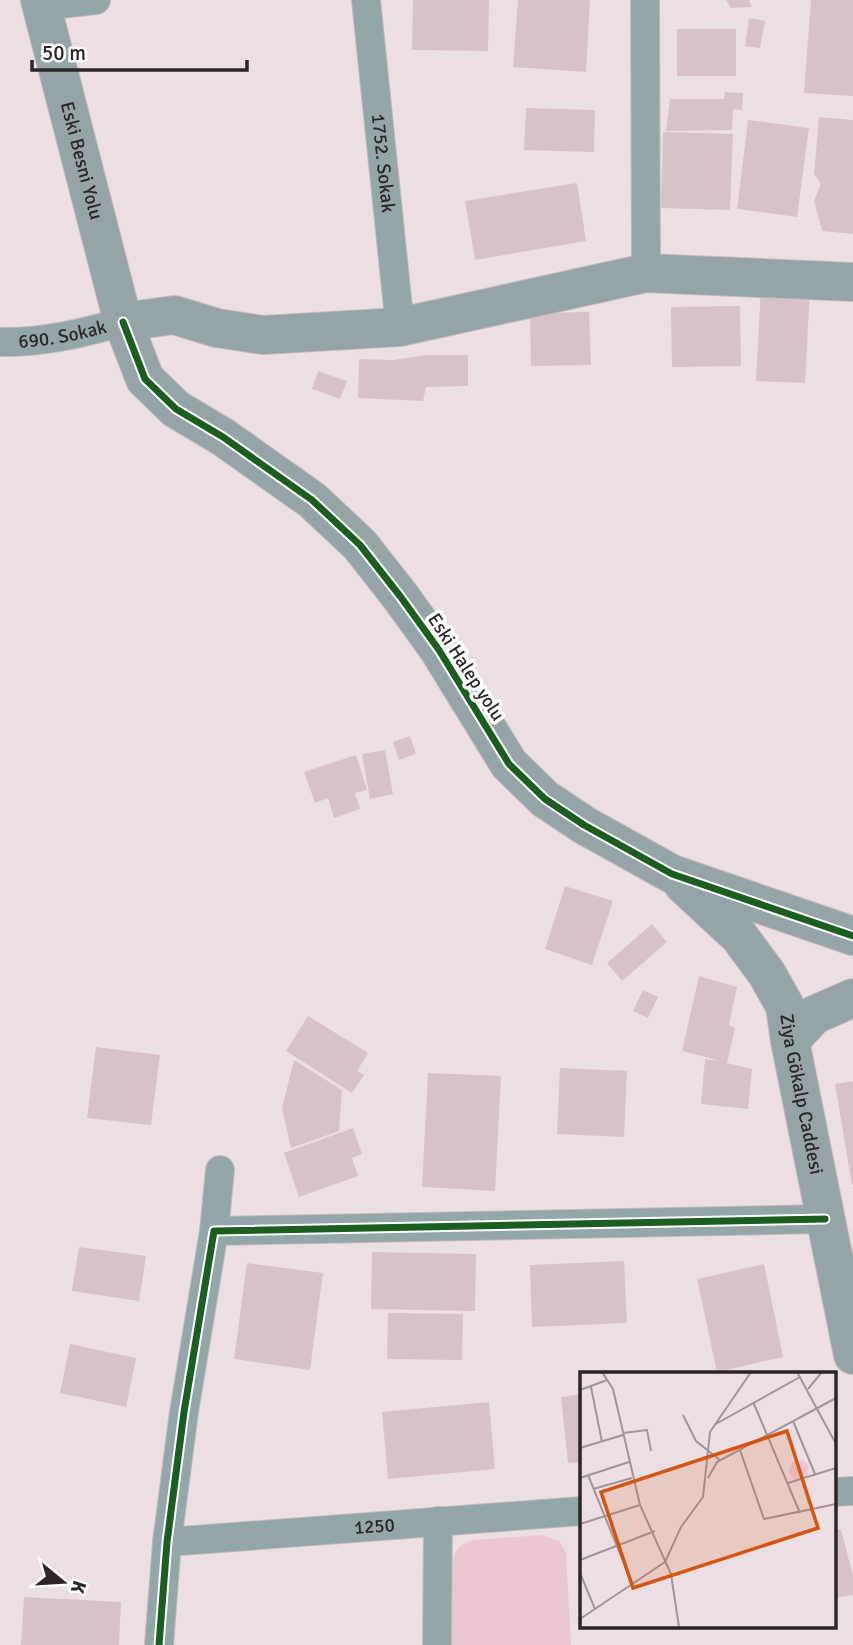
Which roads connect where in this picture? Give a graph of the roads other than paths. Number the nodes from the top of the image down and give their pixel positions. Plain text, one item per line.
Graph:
1 (96, 0) edge
2 (366, 0) edge
3 (645, 0) edge
4 (41, 3) edge
5 (646, 273) junction
6 (853, 282) edge
7 (123, 322) junction
8 (400, 327) junction
9 (0, 342) edge
10 (672, 874) junction
11 (853, 936) edge
12 (853, 998) edge
13 (790, 1041) junction
14 (220, 1170) dead end
15 (825, 1219) junction
16 (214, 1231) junction
17 (853, 1355) edge
18 (580, 1511) edge
19 (438, 1521) junction
20 (167, 1542) junction
21 (159, 1645) edge
22 (437, 1645) edge

1 - 4 street
2 - 8 street, 1752. Sokak
3 - 5 street
4 - 7 street, Eski Besni Yolu
5 - 6 street
5 - 8 street
7 - 8 street
7 - 9 street, 690. Sokak
7 - 10 street, Eski Halep yolu
10 - 11 street, Eski Halep yolu
10 - 13 street, Ziya Gökalp Caddesi
12 - 13 street
13 - 15 street, Ziya Gökalp Caddesi
14 - 16 street
15 - 16 street
15 - 17 street, Ziya Gökalp Caddesi
16 - 20 street
18 - 19 street, 1250
19 - 20 street, 1250
19 - 22 street
20 - 21 street

